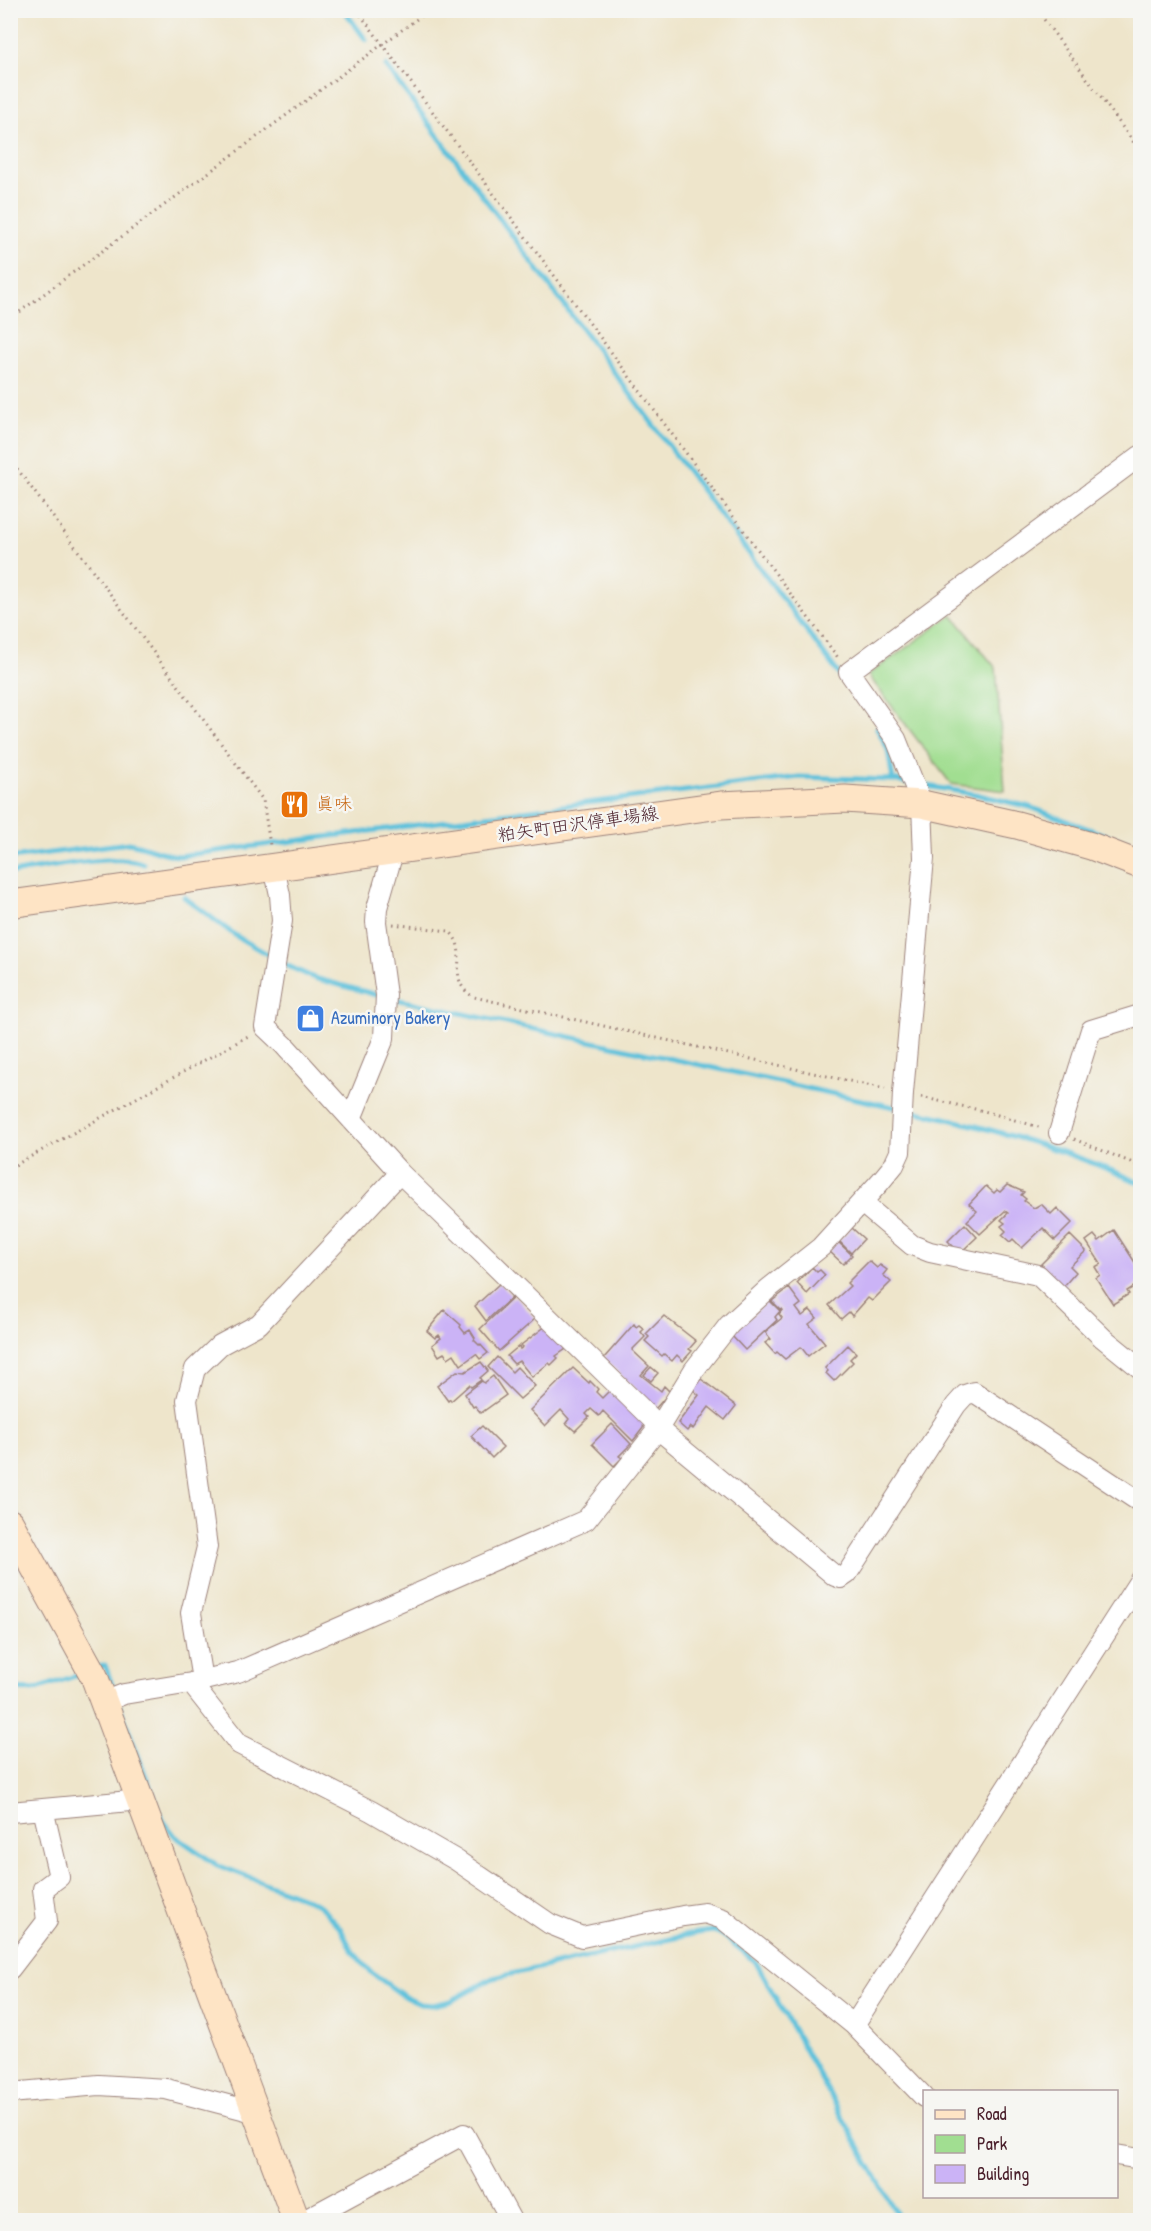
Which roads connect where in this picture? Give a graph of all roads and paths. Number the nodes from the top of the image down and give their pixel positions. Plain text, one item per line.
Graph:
1 (357, 10) edge
2 (429, 10) edge
3 (1037, 10) edge
4 (382, 45) junction
5 (1140, 151) edge
6 (10, 319) edge
7 (1140, 456) edge
8 (10, 459) edge
9 (849, 672) junction
10 (922, 804) junction
11 (394, 849) junction
12 (273, 860) junction
13 (1140, 865) edge
14 (10, 904) edge
15 (376, 922) junction
16 (1140, 1015) edge
17 (265, 1027) junction
18 (903, 1093) junction
19 (351, 1119) junction
20 (1059, 1133) junction
21 (1140, 1166) edge
22 (10, 1168) edge
23 (400, 1173) junction
24 (862, 1203) junction
25 (1140, 1368) edge
26 (658, 1430) junction
27 (1140, 1502) edge
28 (10, 1523) edge
29 (1140, 1580) edge
30 (196, 1681) junction
31 (113, 1699) junction
32 (141, 1800) junction
33 (43, 1809) junction
34 (10, 1812) edge
35 (10, 1969) edge
36 (854, 2025) junction
37 (13, 2088) edge
38 (923, 2096) edge
39 (254, 2112) junction
40 (1118, 2155) edge
41 (1140, 2159) edge
42 (296, 2220) edge
43 (305, 2220) edge
44 (511, 2220) edge

1 - 4 path
2 - 4 path
3 - 5 path
4 - 6 path
4 - 9 path
7 - 9 street
8 - 12 path
9 - 10 street
10 - 11 main road, 粕矢町田沢停車場線
10 - 13 main road, 粕矢町田沢停車場線
10 - 18 street
11 - 12 main road, 粕矢町田沢停車場線
11 - 15 street
12 - 14 main road, 粕矢町田沢停車場線
12 - 17 street
15 - 18 path
15 - 19 street
16 - 20 street
17 - 19 street
17 - 22 path
18 - 20 path
18 - 24 street
19 - 23 street
20 - 21 path
23 - 26 street
23 - 30 street
24 - 25 street
24 - 26 street
26 - 27 street
26 - 30 street
28 - 31 main road
29 - 36 street
30 - 31 street
30 - 36 street
31 - 32 main road
32 - 33 street
32 - 39 main road
33 - 34 street
33 - 35 street
36 - 38 street
37 - 39 street
39 - 42 main road
40 - 41 street
43 - 44 street

